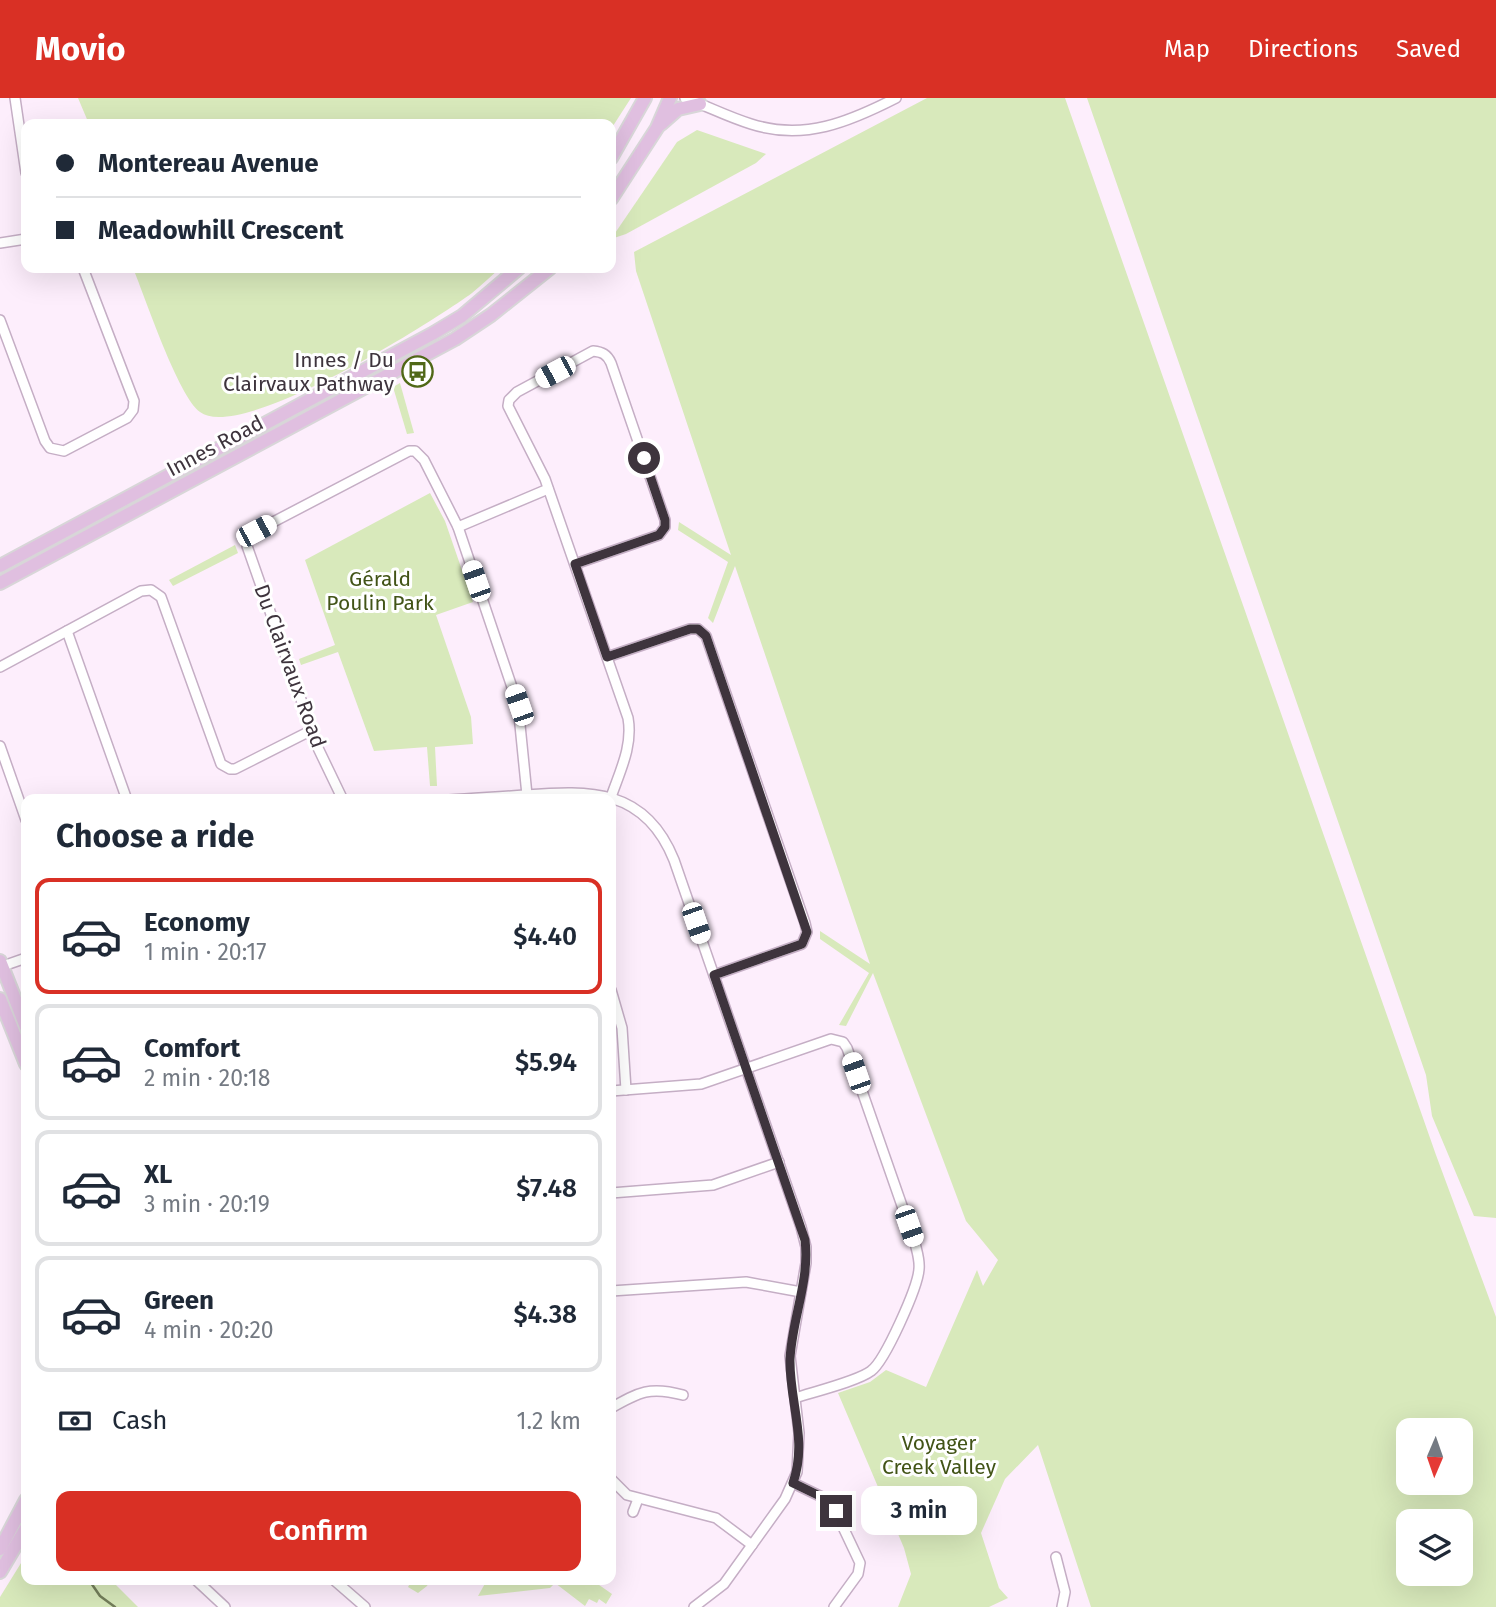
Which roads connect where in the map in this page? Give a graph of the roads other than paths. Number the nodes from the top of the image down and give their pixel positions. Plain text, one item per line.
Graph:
1 (15, 98) edge
2 (645, 98) edge
3 (670, 98) edge
4 (685, 98) edge
5 (896, 98) edge
6 (698, 101) edge
7 (657, 128) junction
8 (21, 139) edge
9 (616, 149) edge
10 (616, 191) edge
11 (21, 241) edge
12 (0, 243) edge
13 (85, 273) edge
14 (513, 273) edge
15 (544, 273) edge
16 (0, 320) edge
17 (548, 488) junction
18 (458, 527) junction
19 (575, 564) junction
20 (0, 566) edge
21 (0, 583) edge
22 (67, 631) junction
23 (607, 657) junction
24 (0, 667) edge
25 (312, 730) junction
26 (0, 746) edge
27 (125, 794) edge
28 (340, 794) edge
29 (527, 794) edge
30 (547, 794) edge
31 (596, 794) edge
32 (612, 794) edge
33 (616, 800) edge
34 (21, 806) edge
35 (21, 959) edge
36 (1, 965) edge
37 (714, 975) junction
38 (0, 999) edge
39 (616, 1005) edge
40 (21, 1015) edge
41 (21, 1052) edge
42 (746, 1068) junction
43 (626, 1090) junction
44 (616, 1091) edge
45 (779, 1163) junction
46 (616, 1192) edge
47 (616, 1291) edge
48 (801, 1292) junction
49 (683, 1395) dead end
50 (795, 1398) junction
51 (616, 1405) edge
52 (793, 1483) junction
53 (616, 1485) edge
54 (638, 1499) junction
55 (21, 1511) edge
56 (633, 1512) dead end
57 (21, 1533) edge
58 (752, 1545) junction
59 (3, 1549) edge
60 (1056, 1557) dead end
61 (0, 1572) edge
62 (201, 1585) edge
63 (340, 1585) edge
64 (225, 1607) edge
65 (365, 1607) edge
66 (694, 1607) edge
67 (834, 1607) edge
68 (1062, 1607) edge

1 - 8 street
2 - 9 main road
3 - 7 main road
4 - 6 street
5 - 6 street
6 - 7 main road
7 - 10 main road
11 - 12 street
13 - 16 street
14 - 20 main road, Innes Road
15 - 21 main road, Innes Road
17 - 18 street
17 - 19 street
17 - 19 street
18 - 25 street, Du Clairvaux Road
18 - 29 street, Du Clairvaux Road
19 - 23 street
22 - 24 street
22 - 25 street
22 - 27 street
23 - 32 street
23 - 37 street
25 - 28 street, Du Clairvaux Road
26 - 34 street
30 - 31 street
33 - 37 street
35 - 36 street
36 - 40 main road
37 - 42 street
38 - 41 main road
39 - 43 street
42 - 43 street
42 - 45 street
42 - 50 street
43 - 44 street
45 - 46 street
45 - 48 street
47 - 48 street
48 - 50 street
49 - 51 street
50 - 52 street
52 - 58 street
52 - 67 street
53 - 54 street
54 - 56 street
54 - 58 street
55 - 59 main road
57 - 59 main road
58 - 66 street
59 - 61 main road
60 - 68 street
62 - 64 street
63 - 65 street

